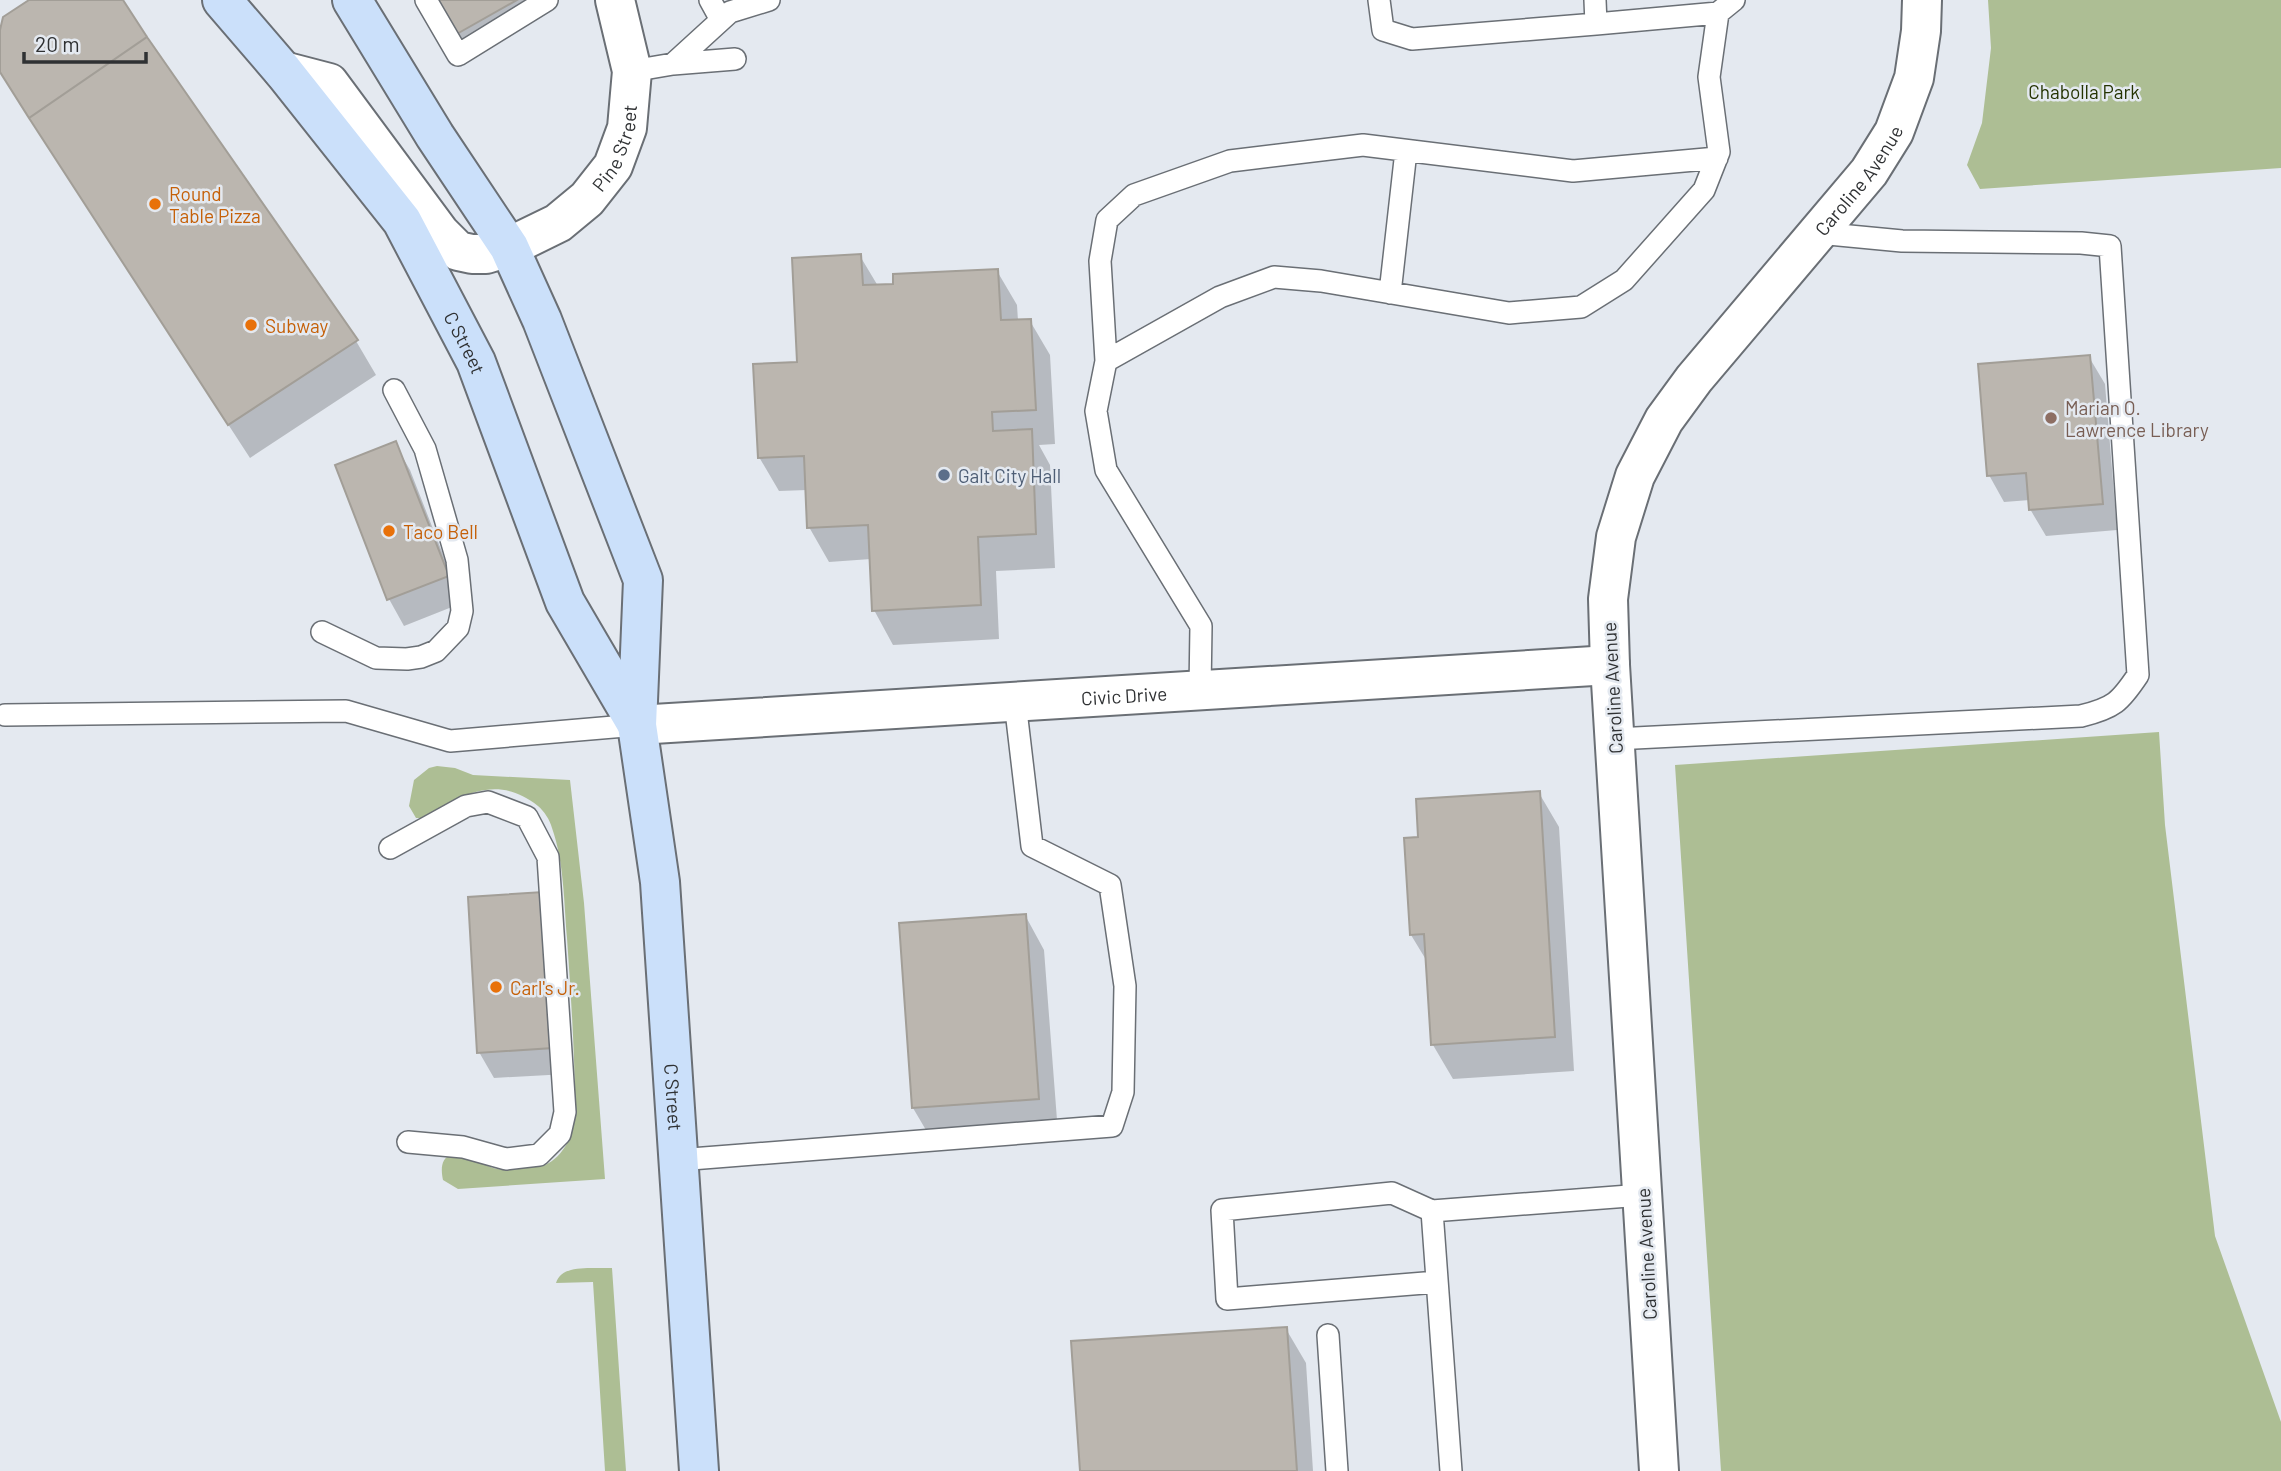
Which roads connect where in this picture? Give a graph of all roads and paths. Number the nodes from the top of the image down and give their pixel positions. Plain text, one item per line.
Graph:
1 (222, 0) edge
2 (352, 0) edge
3 (426, 0) edge
4 (547, 0) edge
5 (615, 0) edge
6 (710, 0) edge
7 (769, 0) edge
8 (1379, 0) edge
9 (1595, 0) edge
10 (1734, 0) edge
11 (1922, 0) edge
12 (1707, 9) edge
13 (721, 20) junction
14 (1596, 24) junction
15 (736, 59) dead end
16 (673, 64) junction
17 (283, 71) junction
18 (632, 71) junction
19 (1406, 151) junction
20 (1717, 158) junction
21 (1818, 233) junction
22 (509, 247) junction
23 (1390, 293) junction
24 (1105, 361) junction
25 (394, 390) dead end
26 (322, 632) dead end
27 (1610, 665) junction
28 (1200, 691) junction
29 (1015, 702) junction
30 (5, 715) dead end
31 (638, 725) junction
32 (1615, 739) junction
33 (390, 848) dead end
34 (408, 1142) dead end
35 (678, 1160) junction
36 (1643, 1195) junction
37 (1432, 1210) junction
38 (1437, 1282) junction
39 (1328, 1335) dead end
40 (699, 1471) edge
41 (1337, 1471) edge
42 (1451, 1471) edge
43 (1659, 1471) edge

1 - 17 street, C Street
2 - 22 street, C Street
3 - 4 lane
5 - 18 street, Pine Street
6 - 13 lane
7 - 13 lane
8 - 14 lane
9 - 14 lane
10 - 12 lane
11 - 21 street, Caroline Avenue
12 - 14 lane
12 - 20 lane
13 - 16 lane
15 - 16 lane
16 - 18 lane
17 - 22 street, Pine Street
17 - 31 street, C Street
18 - 22 street, Pine Street
19 - 20 lane
19 - 23 lane
19 - 24 lane
20 - 23 lane
21 - 27 street, Caroline Avenue
21 - 32 lane
22 - 31 street, C Street
23 - 24 lane
24 - 28 lane
25 - 26 lane
27 - 28 street, Civic Drive
27 - 32 street, Caroline Avenue
28 - 29 street, Civic Drive
29 - 31 street, Civic Drive
29 - 35 lane
30 - 31 lane
31 - 35 street, C Street
32 - 36 street, Caroline Avenue
33 - 34 lane
35 - 40 street, C Street
36 - 37 lane
36 - 43 street, Caroline Avenue
37 - 38 lane
37 - 38 lane
38 - 42 lane
39 - 41 lane

